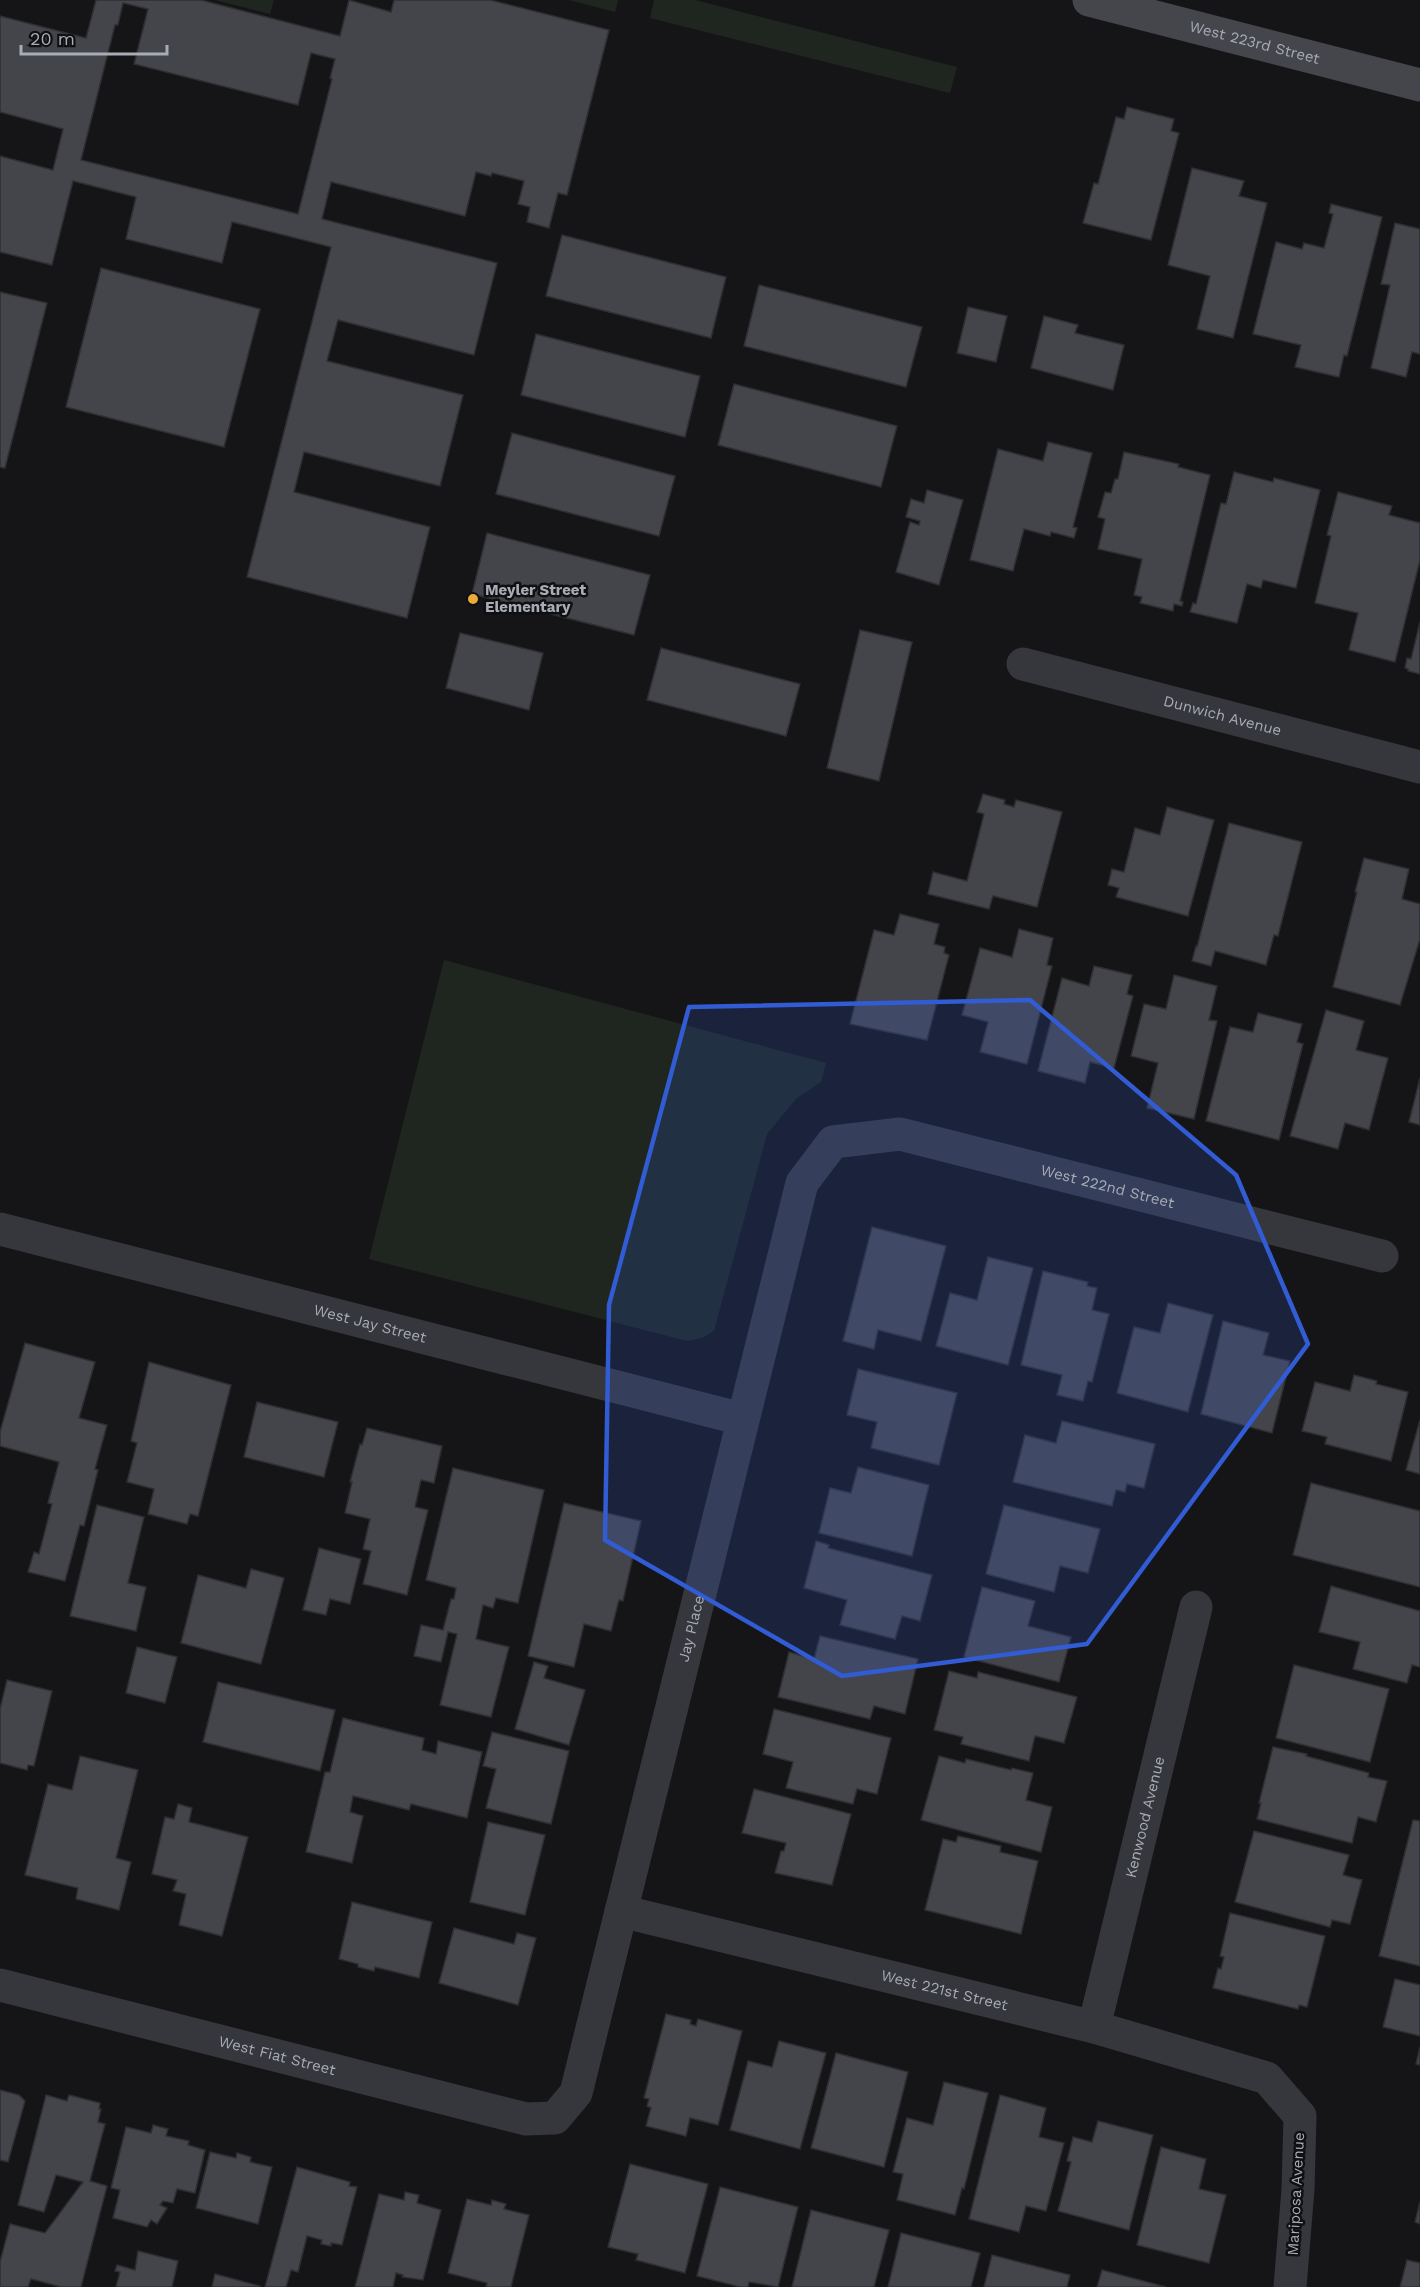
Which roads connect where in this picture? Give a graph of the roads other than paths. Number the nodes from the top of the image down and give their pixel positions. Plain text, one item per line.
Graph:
1 (1089, 0) edge
2 (1420, 85) edge
3 (1023, 664) dead end
4 (1420, 767) edge
5 (833, 1142) joint
6 (0, 1229) edge
7 (1382, 1256) dead end
8 (742, 1419) junction
9 (1196, 1607) dead end
10 (621, 1911) junction
11 (0, 1985) edge
12 (1094, 2027) junction
13 (1267, 2078) joint
14 (555, 2118) joint
15 (1290, 2287) edge

1 - 2 main road, West 223rd Street
3 - 4 street, Dunwich Avenue
5 - 7 street, West 222nd Street
5 - 8 street, Jay Place
6 - 8 street, West Jay Street
8 - 10 street, Jay Place
9 - 12 street, Kenwood Avenue
10 - 12 street, West 221st Street
10 - 14 street, Jay Place
11 - 14 street, West Fiat Street
12 - 13 street, West 221st Street
13 - 15 street, Mariposa Avenue

